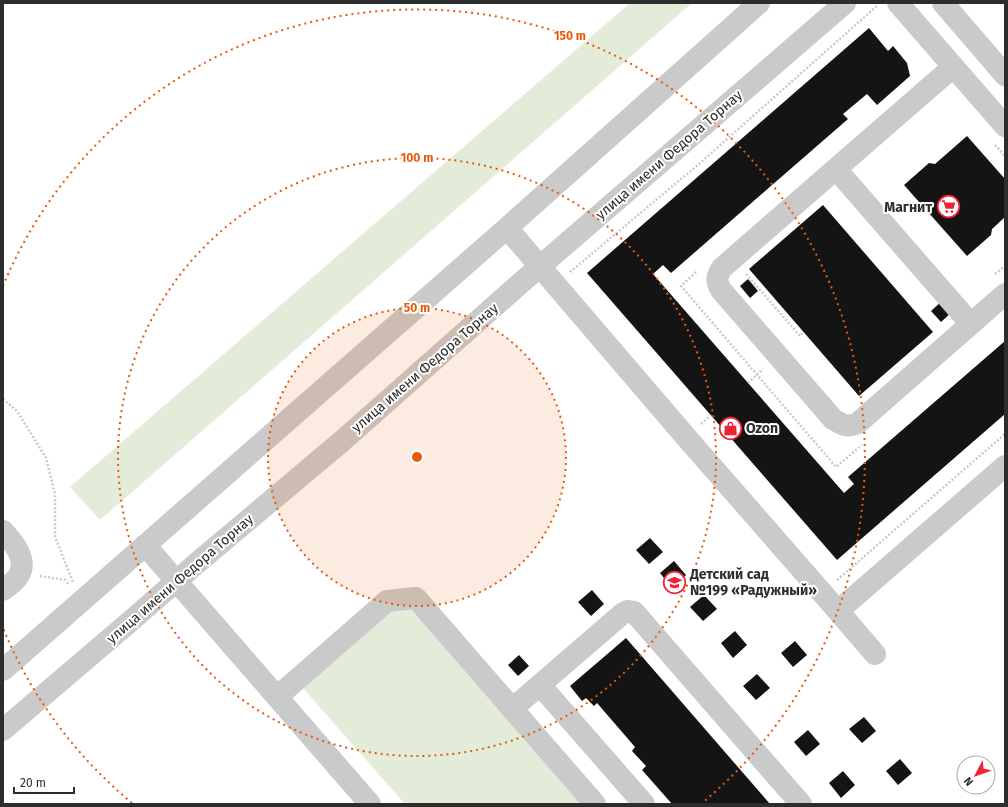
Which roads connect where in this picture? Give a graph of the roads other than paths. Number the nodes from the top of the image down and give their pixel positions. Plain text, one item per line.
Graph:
1 (759, 3) edge
2 (845, 3) edge
3 (898, 3) edge
4 (943, 3) edge
5 (953, 67) junction
6 (1005, 75) edge
7 (1005, 126) edge
8 (836, 168) junction
9 (507, 228) junction
10 (540, 267) junction
11 (1005, 294) edge
12 (971, 324) junction
13 (1005, 466) edge
14 (3, 531) edge
15 (145, 545) junction
16 (14, 580) edge
17 (176, 581) junction
18 (838, 611) junction
19 (875, 654) dead end
20 (3, 670) edge
21 (540, 685) junction
22 (277, 697) junction
23 (512, 709) junction
24 (3, 730) edge
25 (370, 804) edge
26 (595, 804) edge
27 (644, 804) edge
28 (801, 804) edge

1 - 9 street
2 - 10 street, улица имени Федора Торнау
3 - 5 street
4 - 6 street
5 - 7 street
5 - 8 street
8 - 12 street
8 - 12 street
9 - 10 street
9 - 15 street
10 - 17 street, улица имени Федора Торнау
10 - 18 street
11 - 12 street
13 - 18 street
14 - 16 street
15 - 17 street
15 - 20 street
17 - 22 street
17 - 24 street, улица имени Федора Торнау
18 - 19 street
21 - 23 street
21 - 27 street
21 - 28 street
22 - 23 street
22 - 25 street
23 - 26 street

